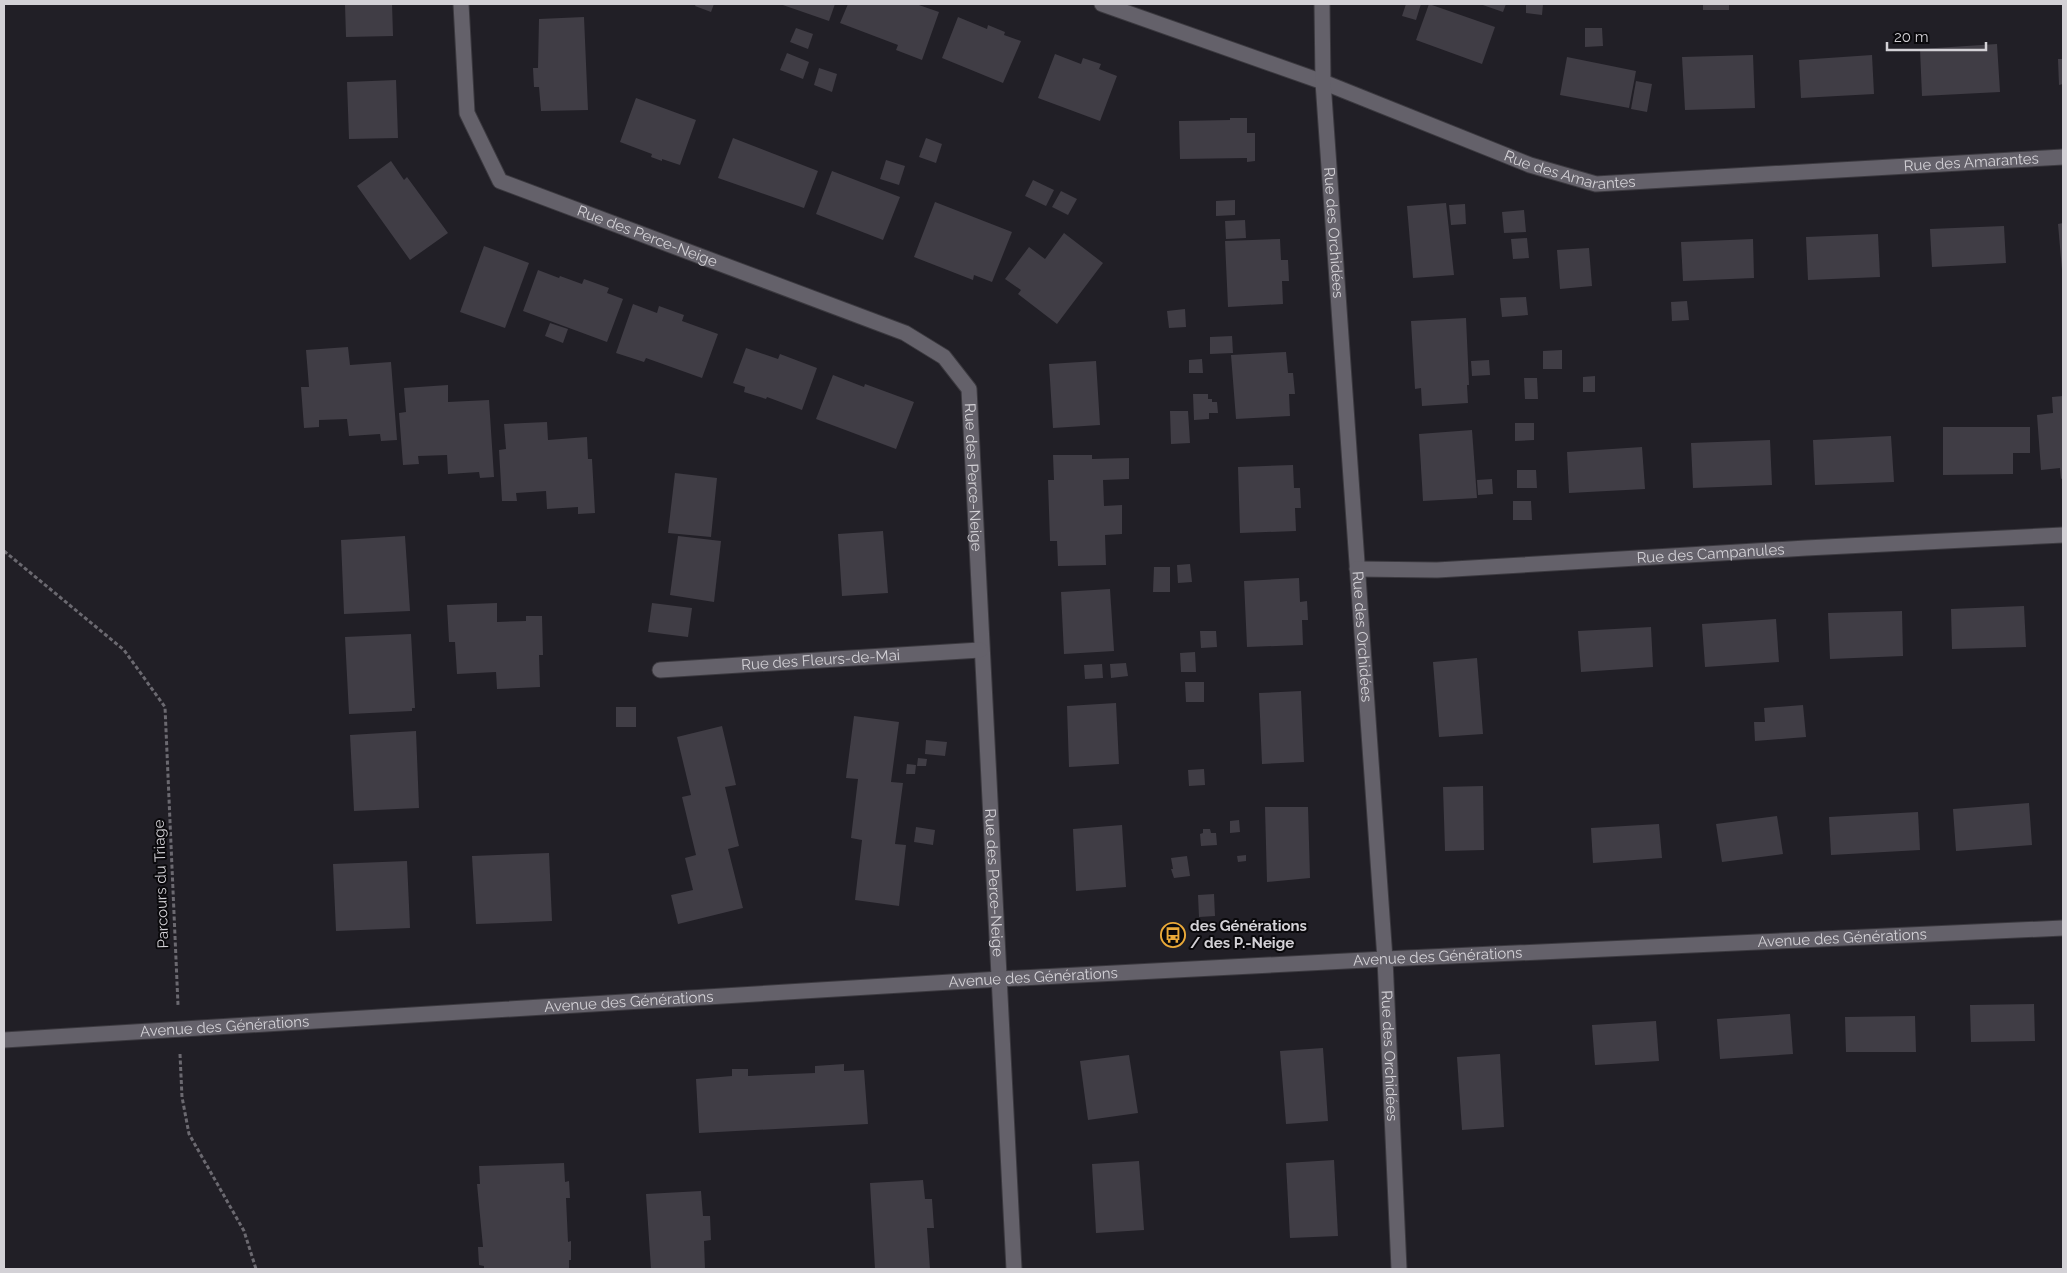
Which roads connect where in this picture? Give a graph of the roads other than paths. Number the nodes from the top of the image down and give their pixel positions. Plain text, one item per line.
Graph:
1 (461, 4) edge
2 (1102, 4) edge
3 (1322, 4) edge
4 (1323, 82) junction
5 (2063, 158) edge
6 (2063, 536) edge
7 (1357, 569) junction
8 (980, 650) junction
9 (660, 670) dead end
10 (2063, 928) edge
11 (1385, 959) junction
12 (1000, 979) junction
13 (4, 1040) edge
14 (1014, 1269) edge
15 (1398, 1269) edge

1 - 8 street, Rue des Perce-Neige
2 - 4 street, Rue des Amarantes
3 - 4 street, Rue des Orchidées
4 - 5 street, Rue des Amarantes
4 - 7 street, Rue des Orchidées
6 - 7 street, Rue des Campanules
7 - 11 street, Rue des Orchidées
8 - 9 street, Rue des Fleurs-de-Mai
8 - 12 street, Rue des Perce-Neige
10 - 11 street, Avenue des Générations
11 - 12 street, Avenue des Générations
11 - 15 street, Rue des Orchidées
12 - 13 street, Avenue des Générations
12 - 14 street, Rue des Perce-Neige

